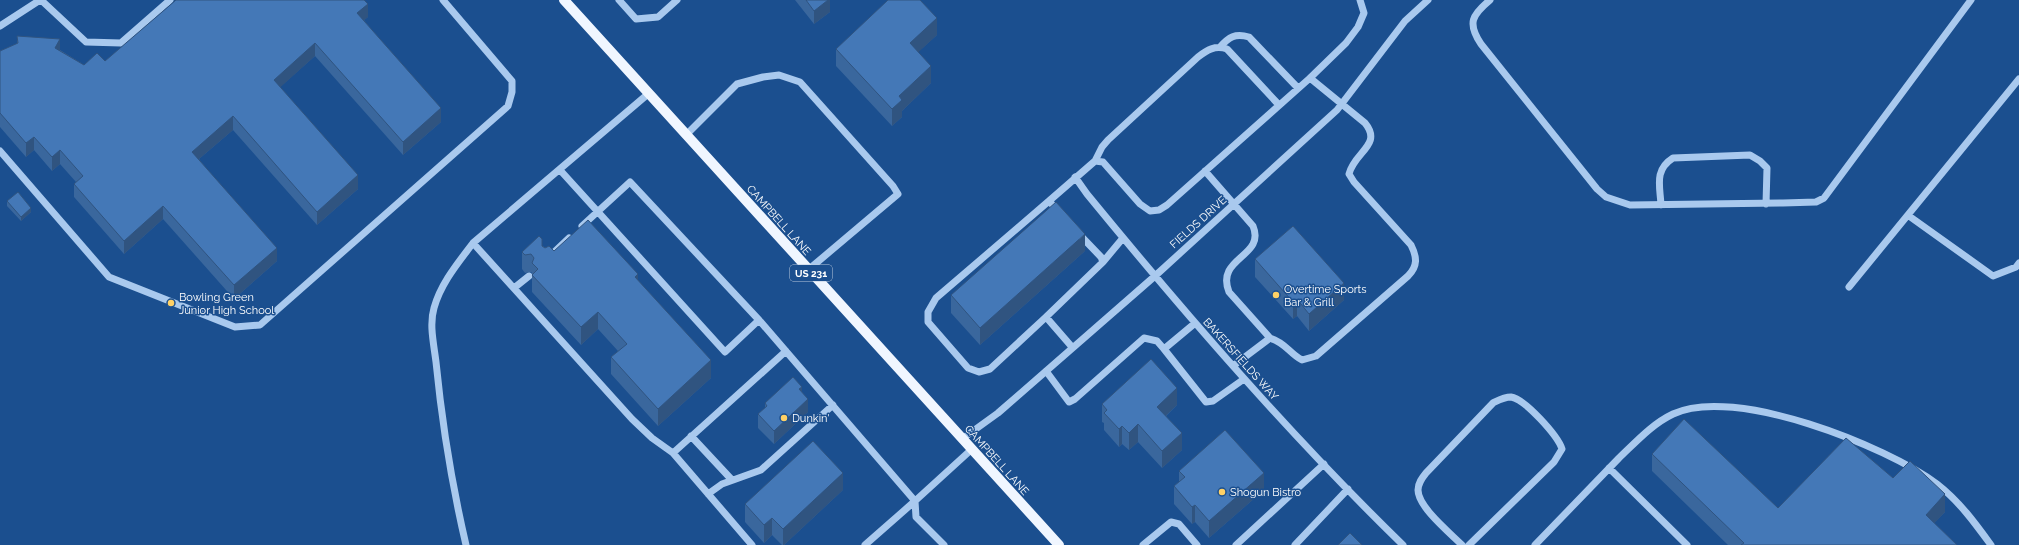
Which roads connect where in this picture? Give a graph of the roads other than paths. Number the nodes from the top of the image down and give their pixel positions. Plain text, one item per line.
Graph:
1 (40, 0) edge
2 (170, 0) edge
3 (443, 0) edge
4 (564, 0) edge
5 (619, 0) edge
6 (678, 0) edge
7 (1360, 0) edge
8 (1428, 0) edge
9 (1490, 0) edge
10 (1971, 0) edge
11 (0, 26) edge
12 (1220, 46) junction
13 (1310, 78) junction
14 (2019, 79) edge
15 (1298, 88) junction
16 (648, 94) junction
17 (1342, 104) junction
18 (1279, 105) junction
19 (686, 135) junction
20 (0, 151) edge
21 (1095, 161) junction
22 (560, 170) junction
23 (1205, 171) junction
24 (1075, 177) junction
25 (1049, 201) junction
26 (1235, 204) junction
27 (1766, 204) junction
28 (1661, 205) junction
29 (598, 211) junction
30 (1908, 216) junction
31 (1064, 218) edge
32 (1075, 229) edge
33 (1123, 238) junction
34 (473, 243) junction
35 (546, 260) edge
36 (1103, 262) junction
37 (2019, 263) edge
38 (808, 270) junction
39 (529, 276) dead end
40 (1155, 276) junction
41 (1849, 287) dead end
42 (514, 288) junction
43 (1046, 316) junction
44 (759, 320) junction
45 (1194, 324) junction
46 (1270, 338) junction
47 (1072, 347) junction
48 (1164, 349) junction
49 (786, 352) junction
50 (1233, 366) junction
51 (1046, 371) junction
52 (1244, 379) junction
53 (833, 405) junction
54 (691, 436) junction
55 (962, 439) junction
56 (972, 449) junction
57 (673, 453) junction
58 (1324, 464) junction
59 (1609, 468) junction
60 (732, 480) junction
61 (1348, 489) junction
62 (708, 494) junction
63 (916, 501) junction
64 (872, 539) junction
65 (466, 545) edge
66 (752, 545) edge
67 (865, 545) edge
68 (878, 545) edge
69 (944, 545) edge
70 (1058, 545) edge
71 (1144, 545) edge
72 (1197, 545) edge
73 (1236, 545) edge
74 (1295, 545) edge
75 (1403, 545) edge
76 (1462, 545) edge
77 (1469, 545) edge
78 (1535, 545) edge
79 (1687, 545) edge
80 (1991, 545) edge

1 - 2 street
1 - 11 street
3 - 20 street
4 - 16 main road, CAMPBELL LANE / US 231
5 - 6 street
7 - 13 street
8 - 17 street, FIELDS DRIVE
9 - 28 street
10 - 27 street
12 - 15 street
12 - 18 street
12 - 21 street
13 - 15 street
13 - 17 street
14 - 30 street
15 - 18 street
16 - 19 main road, CAMPBELL LANE / US 231
16 - 22 street
17 - 26 street, FIELDS DRIVE
17 - 46 street
18 - 23 street
19 - 38 main road, CAMPBELL LANE / US 231
19 - 38 street
21 - 23 street
21 - 24 street
22 - 29 street
22 - 34 street
23 - 26 street
24 - 25 street
24 - 33 street, BAKERSFIELDS WAY
25 - 31 street
25 - 43 street
26 - 40 street, FIELDS DRIVE
26 - 46 street
27 - 28 street
27 - 28 street
29 - 35 street
29 - 44 street
29 - 44 street
30 - 37 street
30 - 41 street
32 - 36 street
33 - 36 street
33 - 40 street, BAKERSFIELDS WAY
34 - 42 street
34 - 65 street
36 - 43 street
38 - 55 main road, CAMPBELL LANE / US 231
39 - 42 street
40 - 45 street, BAKERSFIELDS WAY
40 - 47 street, FIELDS DRIVE
42 - 57 street
43 - 47 street
44 - 49 street
45 - 48 street
45 - 50 street, BAKERSFIELDS WAY
46 - 50 street
47 - 51 street, FIELDS DRIVE
48 - 51 street
48 - 52 street
49 - 53 street
49 - 54 street
50 - 52 street, BAKERSFIELDS WAY
51 - 55 street, FIELDS DRIVE
52 - 58 street, BAKERSFIELDS WAY
53 - 60 street
53 - 63 street
54 - 57 street
54 - 60 street
55 - 56 main road, CAMPBELL LANE / US 231
56 - 63 street
56 - 70 main road, CAMPBELL LANE / US 231
57 - 62 street
58 - 61 street, BAKERSFIELDS WAY
58 - 73 street
59 - 78 street
59 - 79 street
59 - 80 street
60 - 62 street
61 - 74 street
61 - 75 street, BAKERSFIELDS WAY
62 - 66 street
63 - 64 street
63 - 69 street
64 - 67 street
64 - 68 street
71 - 72 street
76 - 77 street

